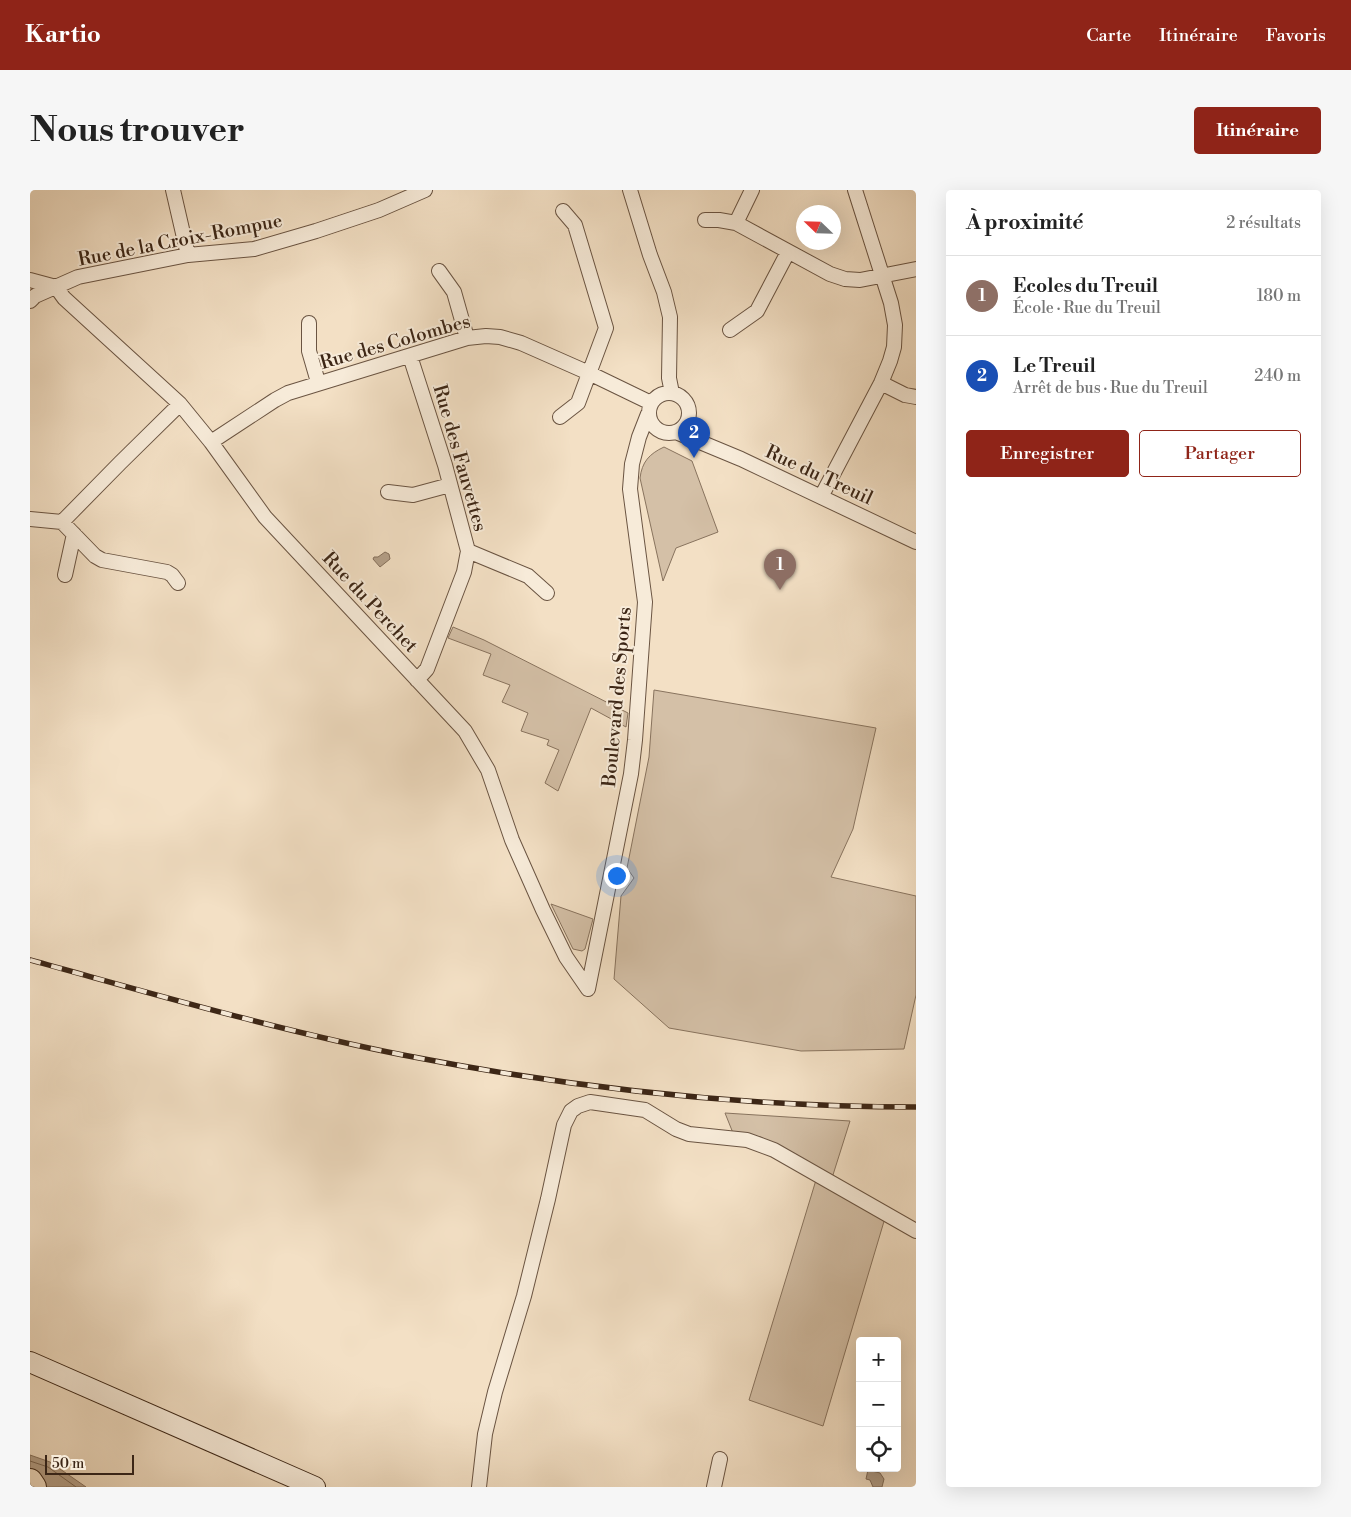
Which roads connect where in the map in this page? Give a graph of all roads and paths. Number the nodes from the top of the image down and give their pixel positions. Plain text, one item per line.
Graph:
1 (173, 190) edge
2 (424, 190) edge
3 (630, 190) edge
4 (752, 190) edge
5 (855, 190) edge
6 (562, 211) dead end
7 (705, 220) dead end
8 (736, 223) junction
9 (788, 252) junction
10 (188, 255) junction
11 (916, 269) edge
12 (439, 271) dead end
13 (882, 275) junction
14 (30, 280) edge
15 (56, 287) junction
16 (30, 301) edge
17 (308, 323) dead end
18 (730, 330) dead end
19 (467, 338) junction
20 (410, 356) junction
21 (589, 373) junction
22 (318, 382) junction
23 (881, 383) junction
24 (672, 393) junction
25 (916, 397) edge
26 (180, 404) junction
27 (650, 408) junction
28 (689, 414) junction
29 (560, 417) dead end
30 (669, 432) junction
31 (211, 442) junction
32 (705, 443) junction
33 (632, 464) junction
34 (450, 486) junction
35 (388, 492) dead end
36 (821, 497) junction
37 (30, 519) edge
38 (62, 522) junction
39 (74, 534) junction
40 (916, 542) edge
41 (468, 552) junction
42 (65, 576) dead end
43 (178, 583) dead end
44 (547, 593) dead end
45 (417, 680) junction
46 (588, 990) joint
47 (916, 1231) edge
48 (30, 1362) edge
49 (720, 1459) dead end
50 (30, 1481) edge
51 (34, 1487) edge
52 (316, 1487) edge
53 (479, 1487) edge
54 (714, 1487) edge

1 - 10 street
2 - 10 street, Rue de la Croix-Rompue
3 - 24 street
4 - 8 street
5 - 13 street
6 - 21 street
7 - 8 street
8 - 9 street
9 - 13 street
9 - 18 street
10 - 15 street, Rue de la Croix-Rompue
11 - 13 street
12 - 19 street
13 - 23 street
14 - 15 street
15 - 16 street, Rue de la Croix-Rompue
15 - 26 street, Rue du Perchet
17 - 22 street
19 - 20 street, Rue des Colombes
19 - 21 street, Rue des Colombes
20 - 22 street, Rue des Colombes
20 - 34 street, Rue des Fauvettes
21 - 27 street, Rue des Colombes
21 - 29 street
22 - 31 street, Rue des Colombes
23 - 25 street
23 - 36 street
24 - 27 street
24 - 28 street
26 - 31 street, Rue du Perchet
26 - 38 street
27 - 30 street
27 - 33 street, Boulevard des Sports
28 - 30 street
28 - 32 street
30 - 32 street, Rue du Treuil
30 - 33 street
31 - 45 street, Rue du Perchet
32 - 36 street, Rue du Treuil
33 - 46 street, Boulevard des Sports
34 - 35 street
34 - 41 street, Rue des Fauvettes
36 - 40 street, Rue du Treuil
37 - 38 street
38 - 39 street
39 - 42 street
39 - 43 street
41 - 44 street
41 - 45 street, Rue des Fauvettes
45 - 46 street, Rue du Perchet
47 - 53 street
48 - 52 main road
49 - 54 street
50 - 51 highway

